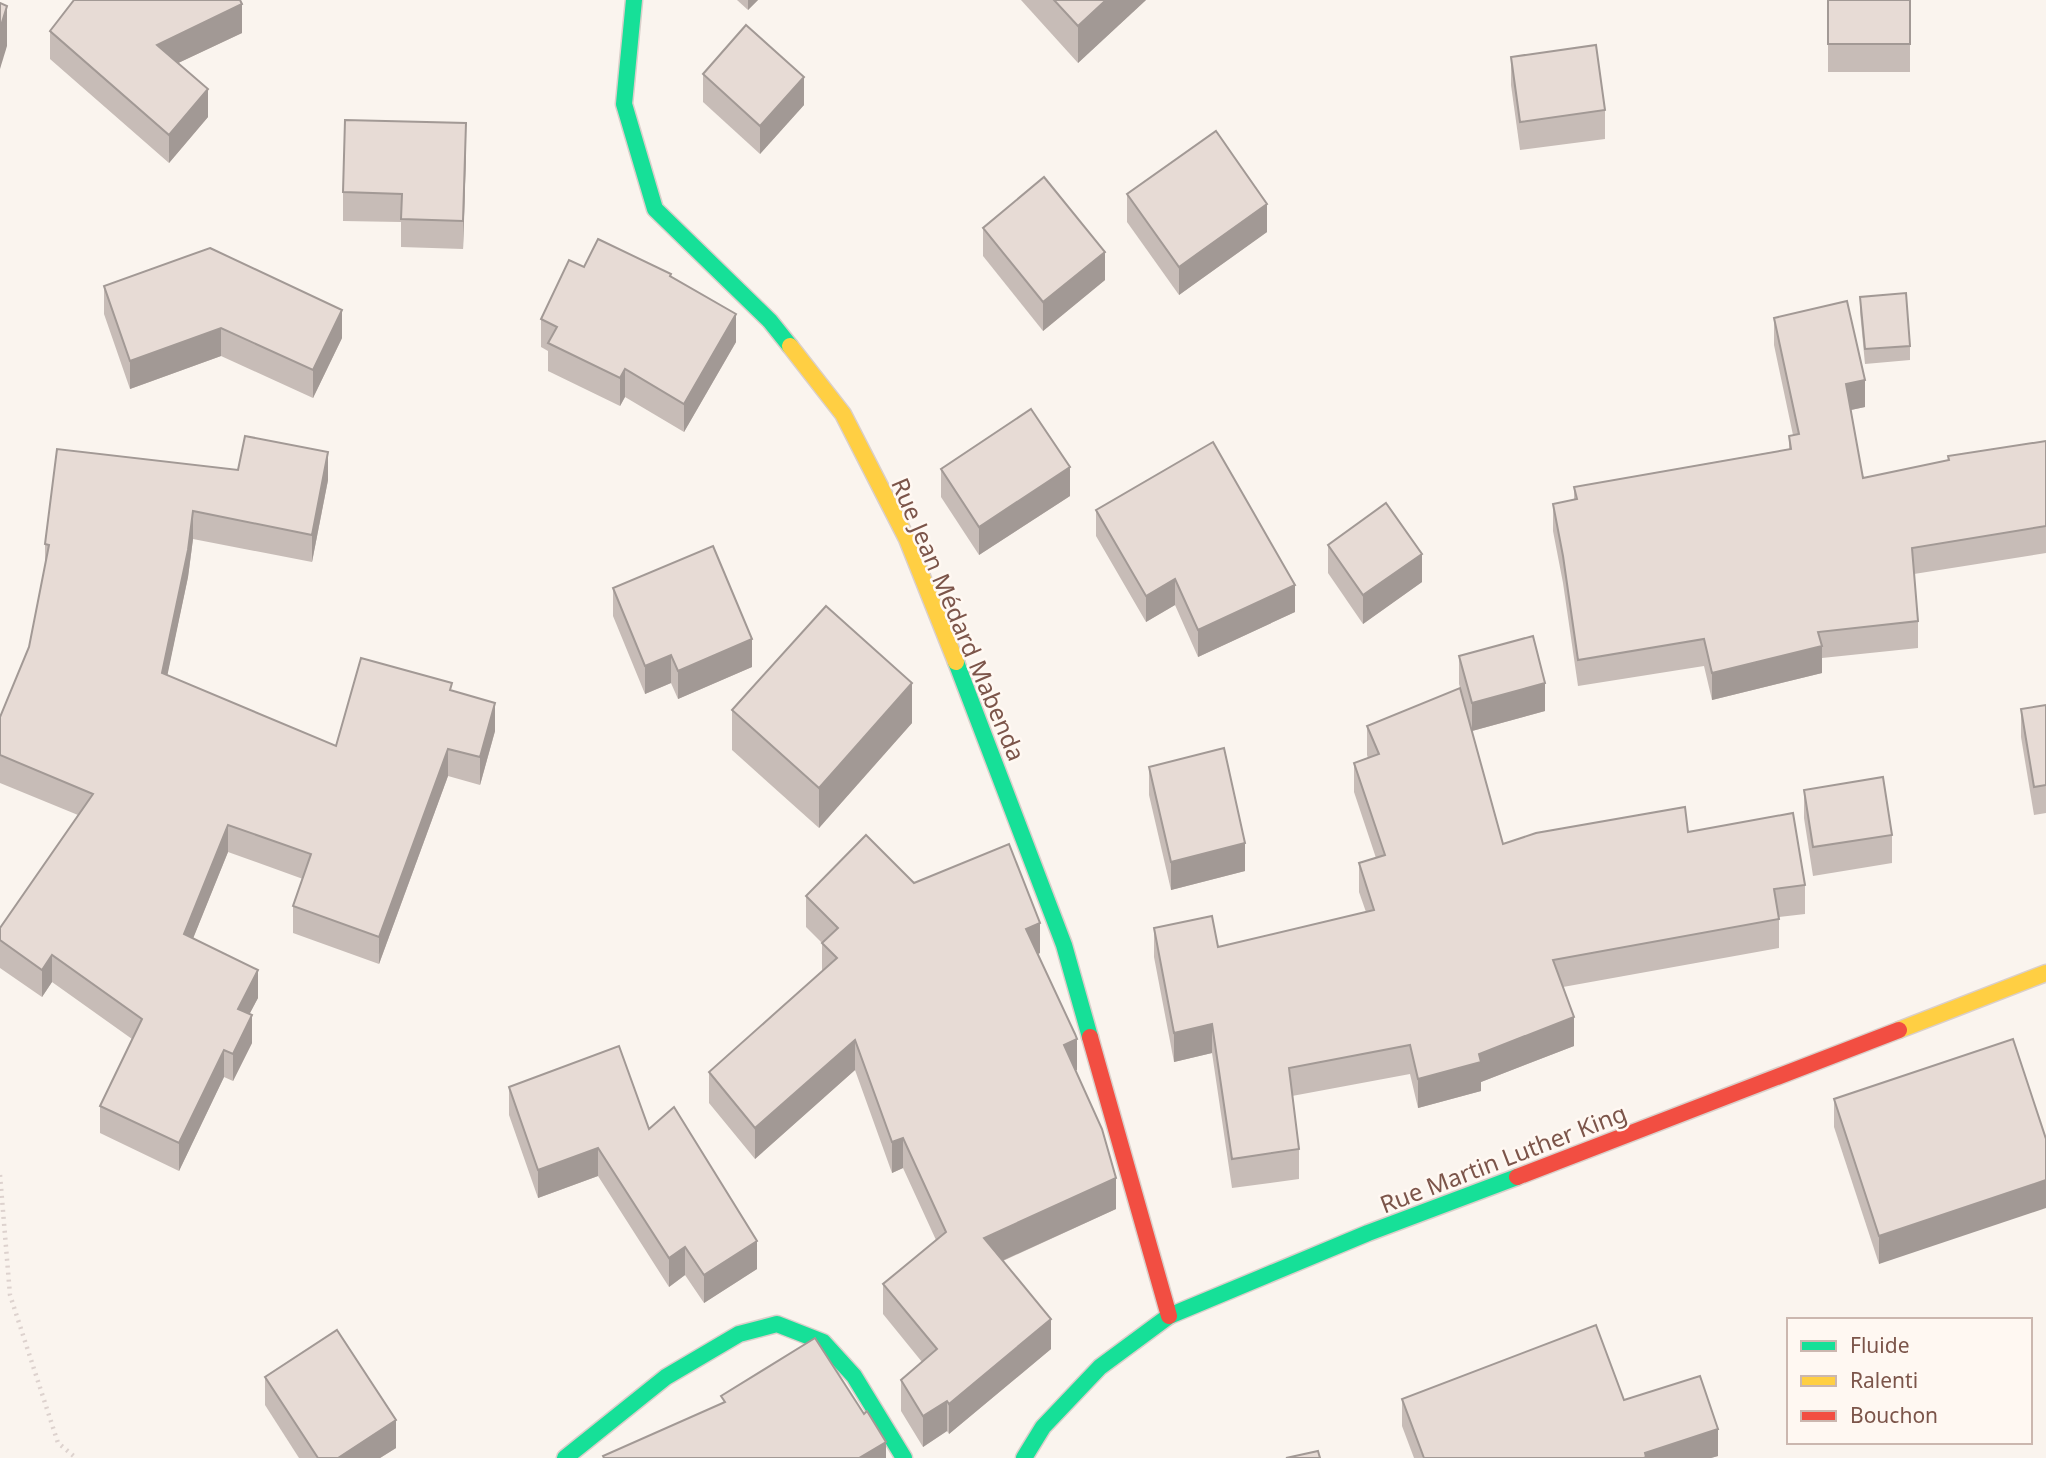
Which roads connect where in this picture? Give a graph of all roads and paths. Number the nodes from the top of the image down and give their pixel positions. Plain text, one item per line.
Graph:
1 (634, 0) edge
2 (2046, 972) edge
3 (0, 1175) edge
4 (1169, 1316) junction
5 (76, 1458) edge
6 (565, 1458) edge
7 (904, 1458) edge
8 (1024, 1458) edge

1 - 4 street, Rue Jean Médard Mabenda
2 - 4 street, Rue Martin Luther King
3 - 5 path
4 - 8 street, Rue Martin Luther King
6 - 7 street

